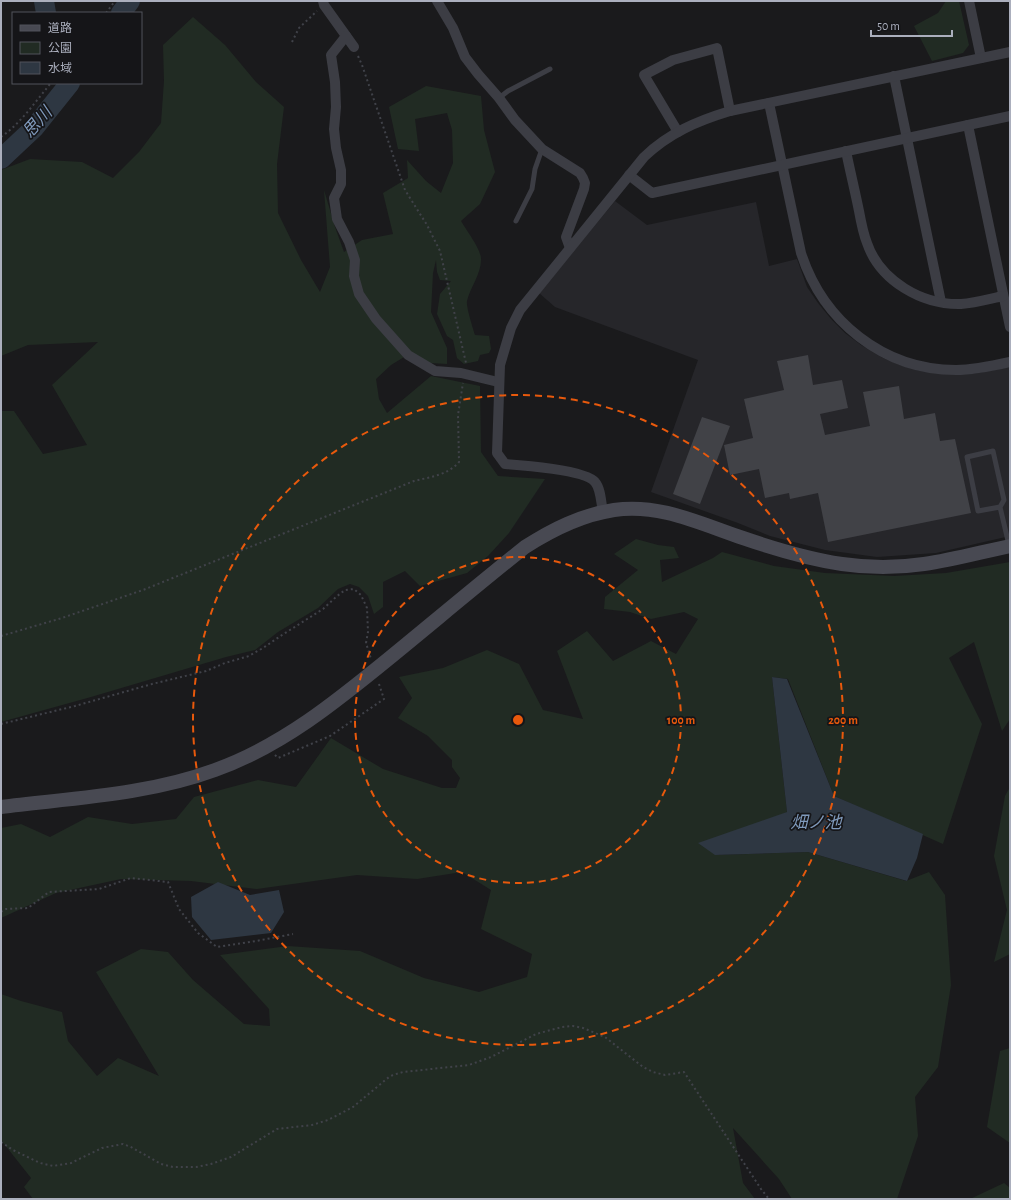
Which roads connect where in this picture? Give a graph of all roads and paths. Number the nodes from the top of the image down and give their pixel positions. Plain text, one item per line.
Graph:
1 (115, 1) edge
2 (437, 1) edge
3 (969, 1) edge
4 (323, 3) edge
5 (107, 12) edge
6 (346, 36) junction
7 (292, 42) dead end
8 (354, 47) joint
9 (1010, 52) edge
10 (981, 58) junction
11 (550, 69) dead end
12 (894, 76) junction
13 (50, 84) edge
14 (499, 98) junction
15 (769, 103) junction
16 (730, 111) junction
17 (1010, 116) edge
18 (968, 125) junction
19 (678, 132) junction
20 (1, 138) edge
21 (907, 138) junction
22 (542, 150) junction
23 (846, 151) junction
24 (783, 165) junction
25 (629, 175) junction
26 (516, 220) dead end
27 (570, 248) junction
28 (1003, 296) junction
29 (941, 302) junction
30 (1010, 327) edge
31 (1010, 362) edge
32 (464, 374) junction
33 (498, 382) junction
34 (1000, 507) junction
35 (603, 512) junction
36 (1010, 546) edge
37 (1, 636) edge
38 (371, 660) dead end
39 (379, 684) dead end
40 (1, 724) edge
41 (268, 746) junction
42 (1, 807) edge
43 (1, 912) edge
44 (293, 934) dead end
45 (1, 1142) edge
46 (769, 1199) edge

1 - 5 path
2 - 14 street
3 - 10 street
4 - 6 street
4 - 7 path
6 - 8 street
6 - 32 street
8 - 32 path
9 - 10 street
10 - 12 street
11 - 14 lane
12 - 15 street
12 - 21 street
13 - 20 path
14 - 22 street
15 - 16 street
15 - 24 street
16 - 19 street
16 - 19 street
17 - 18 street
18 - 21 street
18 - 28 street
19 - 25 street
21 - 23 street
21 - 29 street
22 - 26 lane
22 - 27 street
23 - 24 street
23 - 29 street
24 - 25 street
24 - 31 street
25 - 27 street
27 - 33 street
28 - 29 street
28 - 30 street
32 - 33 street
32 - 37 path
33 - 35 street
34 - 34 lane
34 - 36 lane
35 - 36 street
35 - 41 street
38 - 40 path
39 - 41 path
41 - 42 street
43 - 44 path
45 - 46 path

